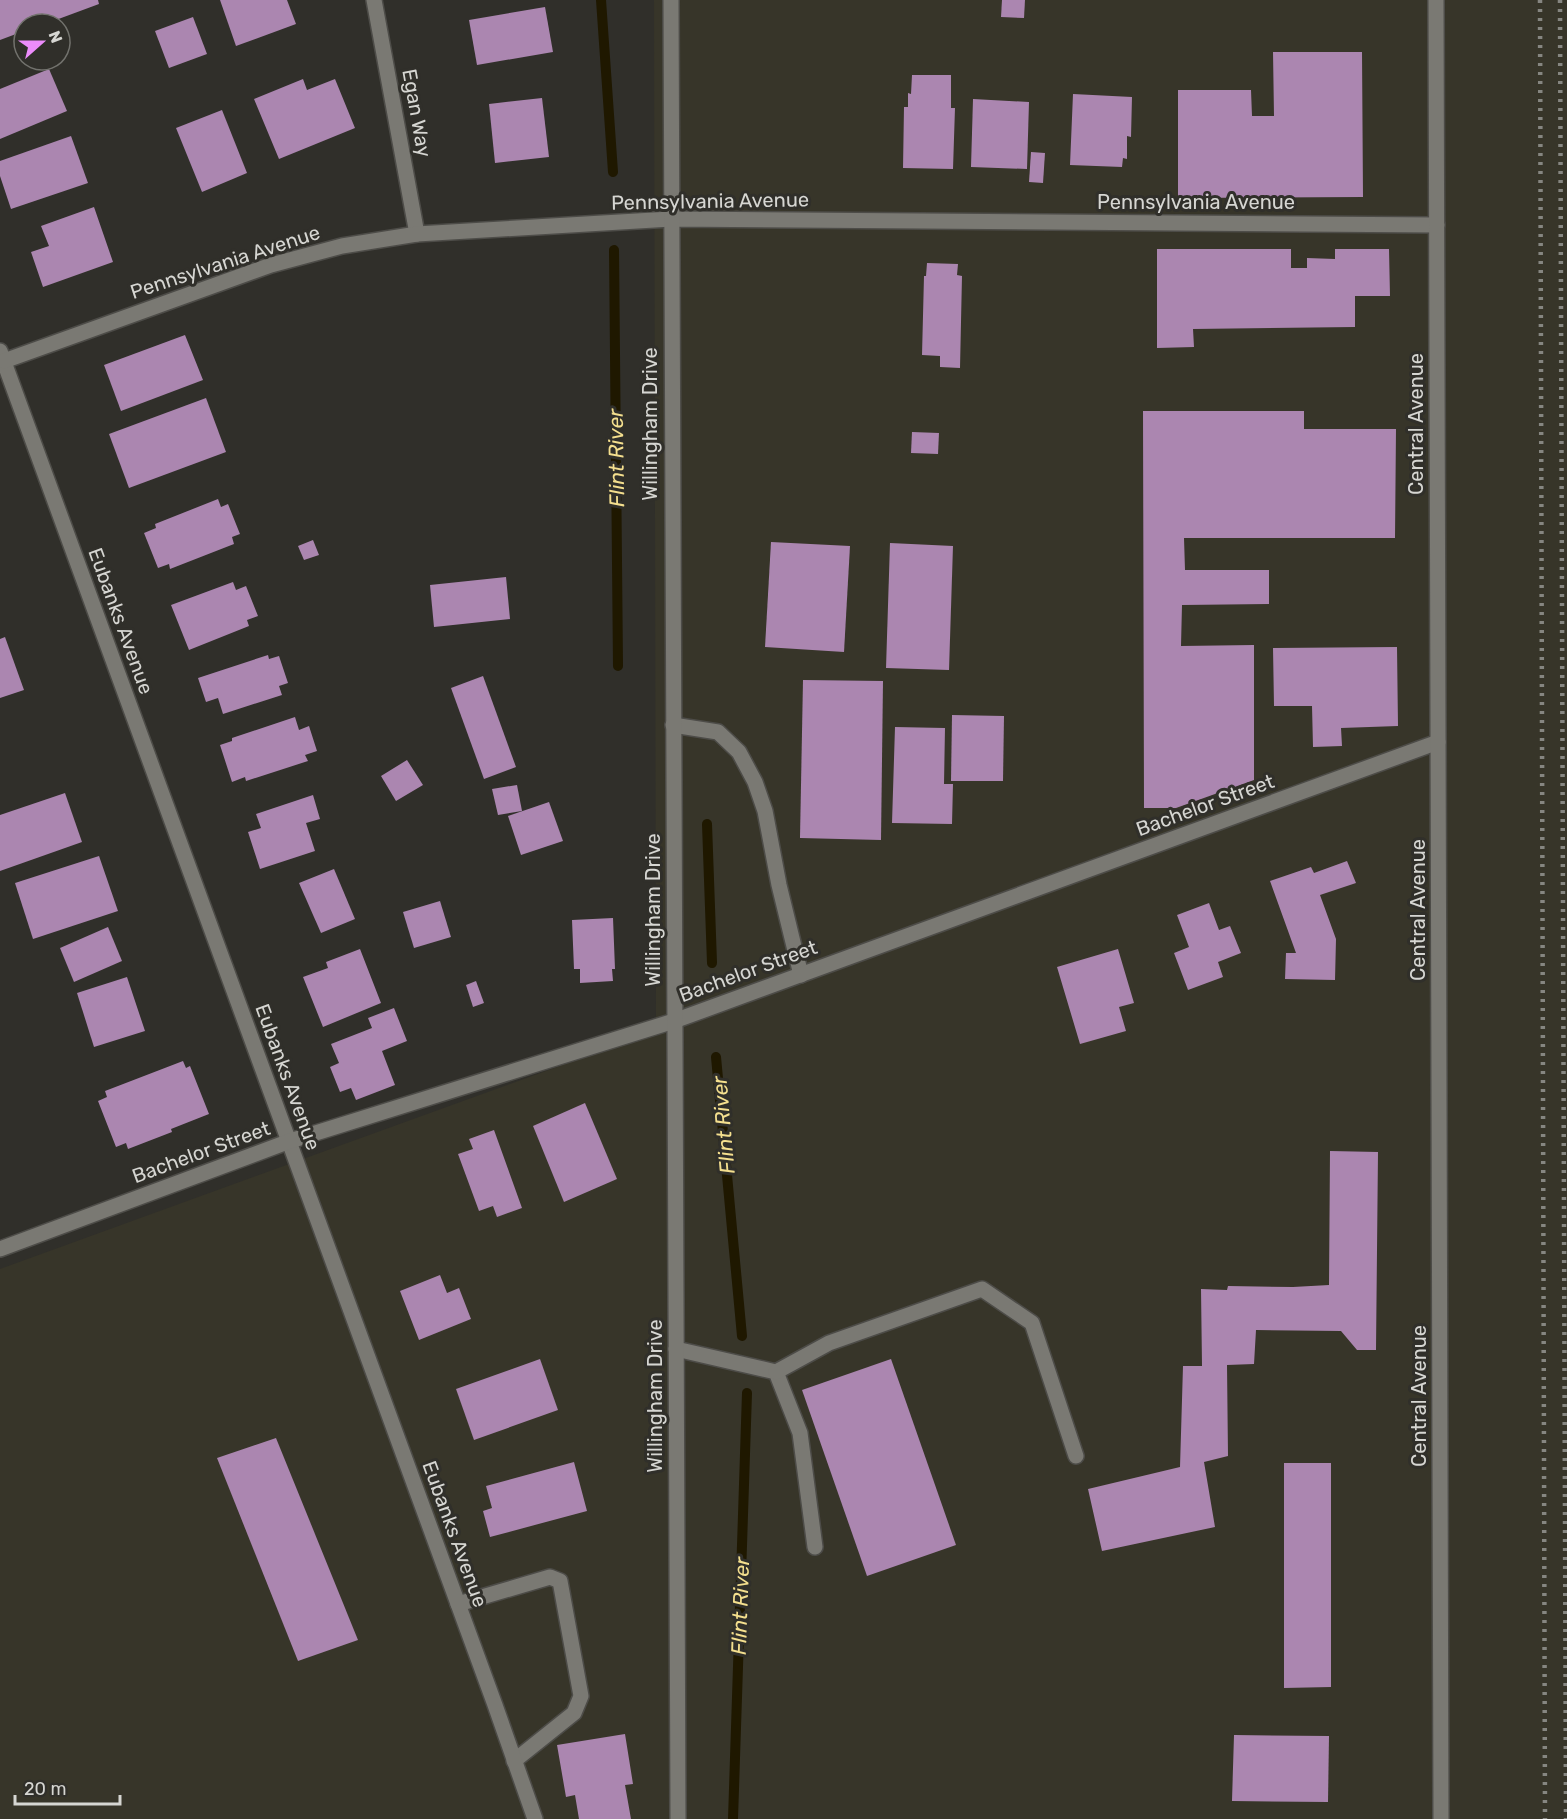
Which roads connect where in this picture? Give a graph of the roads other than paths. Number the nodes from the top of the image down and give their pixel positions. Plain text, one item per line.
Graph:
1 (374, 0) edge
2 (671, 0) edge
3 (1436, 0) edge
4 (670, 219) junction
5 (1437, 225) junction
6 (417, 234) junction
7 (2, 356) edge
8 (673, 725) junction
9 (1438, 742) junction
10 (801, 975) junction
11 (674, 1021) junction
12 (290, 1141) junction
13 (0, 1249) edge
14 (676, 1349) junction
15 (776, 1372) junction
16 (1076, 1456) dead end
17 (814, 1548) dead end
18 (458, 1604) junction
19 (514, 1761) junction
20 (535, 1819) edge
21 (678, 1819) edge
22 (1441, 1819) edge

1 - 6 street, Egan Way
2 - 4 street, Willingham Drive
3 - 5 street, Central Avenue
4 - 5 street, Pennsylvania Avenue
4 - 6 street, Pennsylvania Avenue
4 - 8 street, Willingham Drive
5 - 9 street, Central Avenue
6 - 7 street, Pennsylvania Avenue
7 - 12 street, Eubanks Avenue
8 - 10 street
8 - 11 street, Willingham Drive
9 - 10 street, Bachelor Street
9 - 22 street, Central Avenue
10 - 11 street, Bachelor Street
11 - 12 street, Bachelor Street
11 - 14 street, Willingham Drive
12 - 13 street, Bachelor Street
12 - 18 street, Eubanks Avenue
14 - 15 street
14 - 21 street, Willingham Drive
15 - 16 street
15 - 17 street
18 - 19 street, Eubanks Avenue
18 - 19 street
19 - 20 street, Eubanks Avenue

